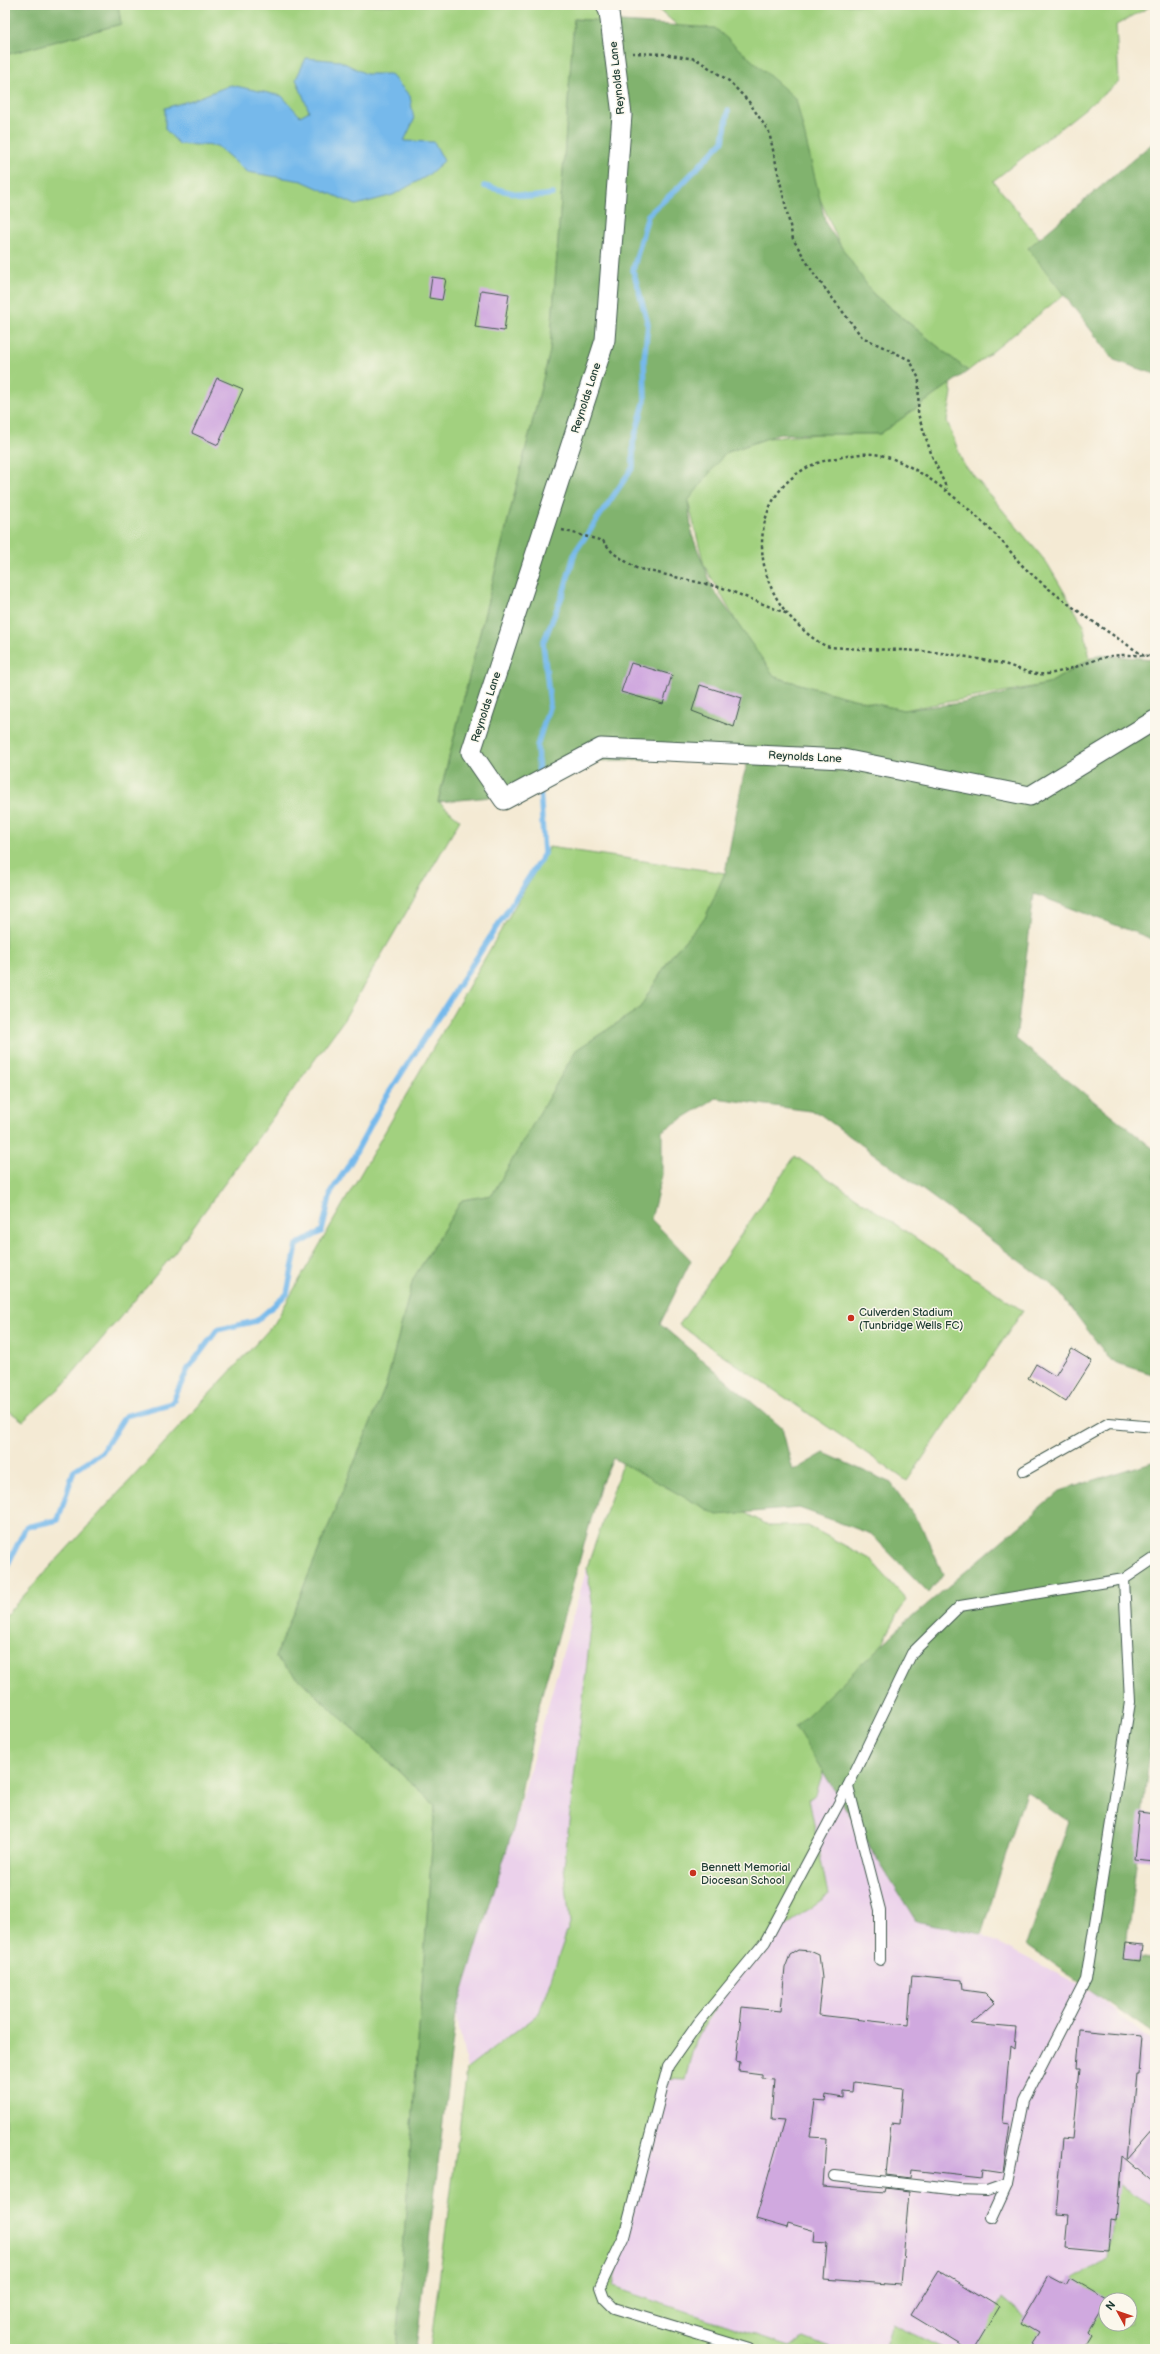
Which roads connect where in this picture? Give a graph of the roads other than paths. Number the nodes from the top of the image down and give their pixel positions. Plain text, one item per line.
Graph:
1 (606, 5) edge
2 (1155, 720) edge
3 (1155, 1428) edge
4 (1024, 1471) dead end
5 (1155, 1558) edge
6 (1124, 1579) junction
7 (848, 1786) junction
8 (880, 1960) dead end
9 (835, 2176) dead end
10 (1006, 2184) junction
11 (991, 2219) dead end
12 (749, 2349) edge

1 - 2 street, Reynolds Lane
3 - 4 lane
5 - 6 lane
6 - 7 lane
6 - 10 lane
7 - 8 lane
7 - 12 lane
9 - 10 lane
10 - 11 lane

